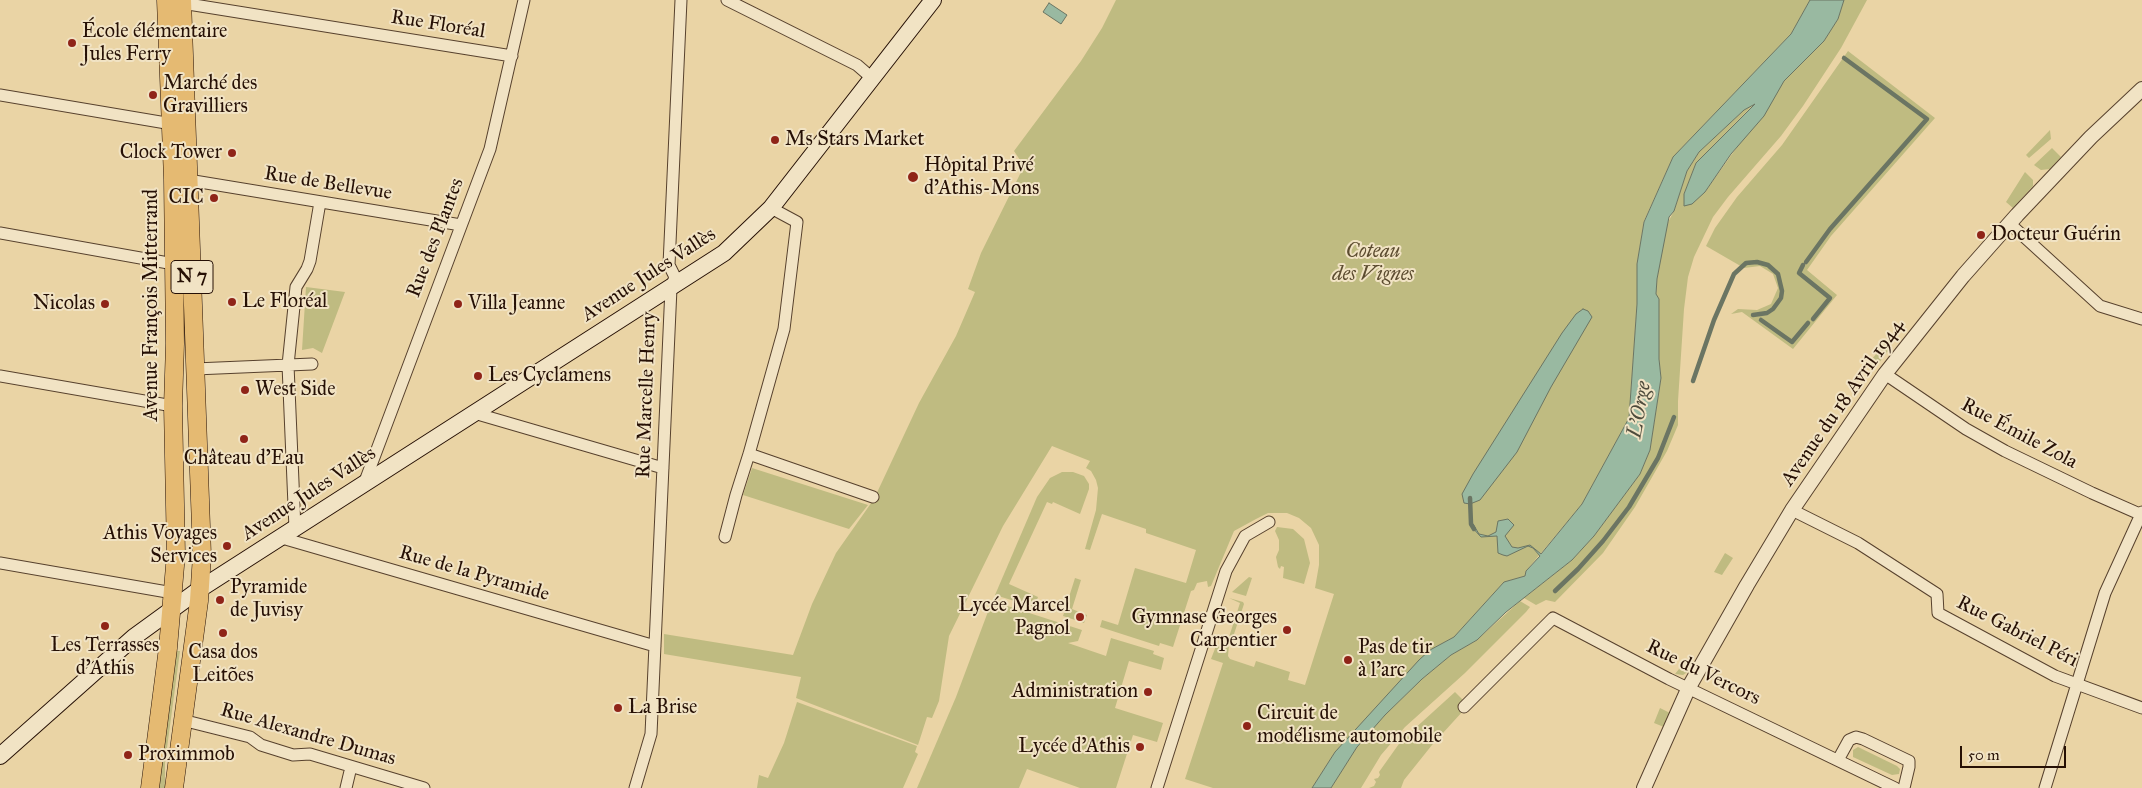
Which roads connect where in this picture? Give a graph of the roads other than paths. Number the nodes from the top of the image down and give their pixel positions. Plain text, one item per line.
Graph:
1 (524, 0) edge
2 (681, 0) edge
3 (727, 0) edge
4 (933, 0) edge
5 (176, 1) edge
6 (512, 56) junction
7 (872, 78) junction
8 (2141, 92) edge
9 (0, 95) edge
10 (172, 124) junction
11 (188, 180) junction
12 (320, 202) junction
13 (771, 208) junction
14 (2009, 223) junction
15 (461, 225) junction
16 (0, 233) edge
17 (174, 264) junction
18 (671, 288) junction
19 (2142, 319) edge
20 (175, 344) junction
21 (312, 364) dead end
22 (288, 365) junction
23 (195, 369) junction
24 (1885, 374) junction
25 (0, 376) edge
26 (173, 406) junction
27 (474, 413) junction
28 (749, 454) junction
29 (663, 468) junction
30 (364, 484) junction
31 (872, 498) dead end
32 (1792, 510) junction
33 (2141, 514) edge
34 (1269, 522) dead end
35 (288, 533) junction
36 (725, 537) dead end
37 (0, 562) edge
38 (204, 586) junction
39 (173, 611) junction
40 (655, 646) junction
41 (2076, 683) junction
42 (1689, 687) junction
43 (1464, 707) dead end
44 (2142, 708) edge
45 (182, 720) junction
46 (0, 756) edge
47 (1838, 760) junction
48 (351, 767) junction
49 (150, 788) edge
50 (174, 788) edge
51 (346, 788) edge
52 (424, 788) edge
53 (635, 788) edge
54 (1157, 788) edge
55 (1644, 788) edge
56 (1895, 788) edge
57 (1904, 788) edge
58 (2045, 788) edge

1 - 6 street, Rue des Plantes
2 - 18 street, Rue Marcelle Henry
3 - 7 street
4 - 7 main road, Avenue Jules Vallès
5 - 6 street, Rue Floréal
5 - 10 main road, Avenue François Mitterrand / N 7
5 - 11 main road, Avenue François Mitterrand / N 7
6 - 15 street, Rue des Plantes
7 - 13 main road, Avenue Jules Vallès
8 - 14 street, Avenue du 18 Avril 1944
9 - 10 street
10 - 17 main road, Avenue François Mitterrand / N 7
11 - 12 street, Rue de Bellevue
11 - 23 main road, Avenue François Mitterrand / N 7
12 - 15 street, Rue de Bellevue
12 - 22 street
13 - 18 main road, Avenue Jules Vallès
13 - 28 street
14 - 19 street
14 - 24 street, Avenue du 18 Avril 1944
15 - 30 street, Rue des Plantes
16 - 17 street
17 - 20 main road, Avenue François Mitterrand / N 7
18 - 27 main road, Avenue Jules Vallès
18 - 29 street, Rue Marcelle Henry
20 - 26 main road, Avenue François Mitterrand / N 7
20 - 38 main road
21 - 22 street
22 - 23 street
22 - 35 street
23 - 38 main road, Avenue François Mitterrand / N 7
24 - 32 street, Avenue du 18 Avril 1944
24 - 33 street, Rue Émile Zola
25 - 26 street
26 - 39 main road, Avenue François Mitterrand / N 7
27 - 29 street
27 - 30 main road, Avenue Jules Vallès
28 - 31 street
28 - 36 street
29 - 40 street, Rue Marcelle Henry
30 - 35 main road, Avenue Jules Vallès
32 - 41 street, Rue Gabriel Péri
32 - 42 street, Avenue du 18 Avril 1944
33 - 41 street
34 - 54 street
35 - 38 main road, Avenue Jules Vallès
35 - 40 street, Rue de la Pyramide
37 - 39 street
38 - 39 main road, Avenue Jules Vallès
38 - 45 main road, Avenue François Mitterrand
39 - 45 main road
39 - 46 main road, Avenue Jules Vallès
39 - 49 main road, N 7
40 - 53 street, Rue Marcelle Henry
41 - 44 street, Rue Gabriel Péri
41 - 58 street
42 - 43 street, Rue du Vercors
42 - 47 street, Rue du Vercors
42 - 55 street, Avenue du 18 Avril 1944
45 - 48 street, Rue Alexandre Dumas
45 - 50 main road
47 - 56 street, Rue du Vercors
47 - 57 street
48 - 51 street
48 - 52 street, Rue Alexandre Dumas

